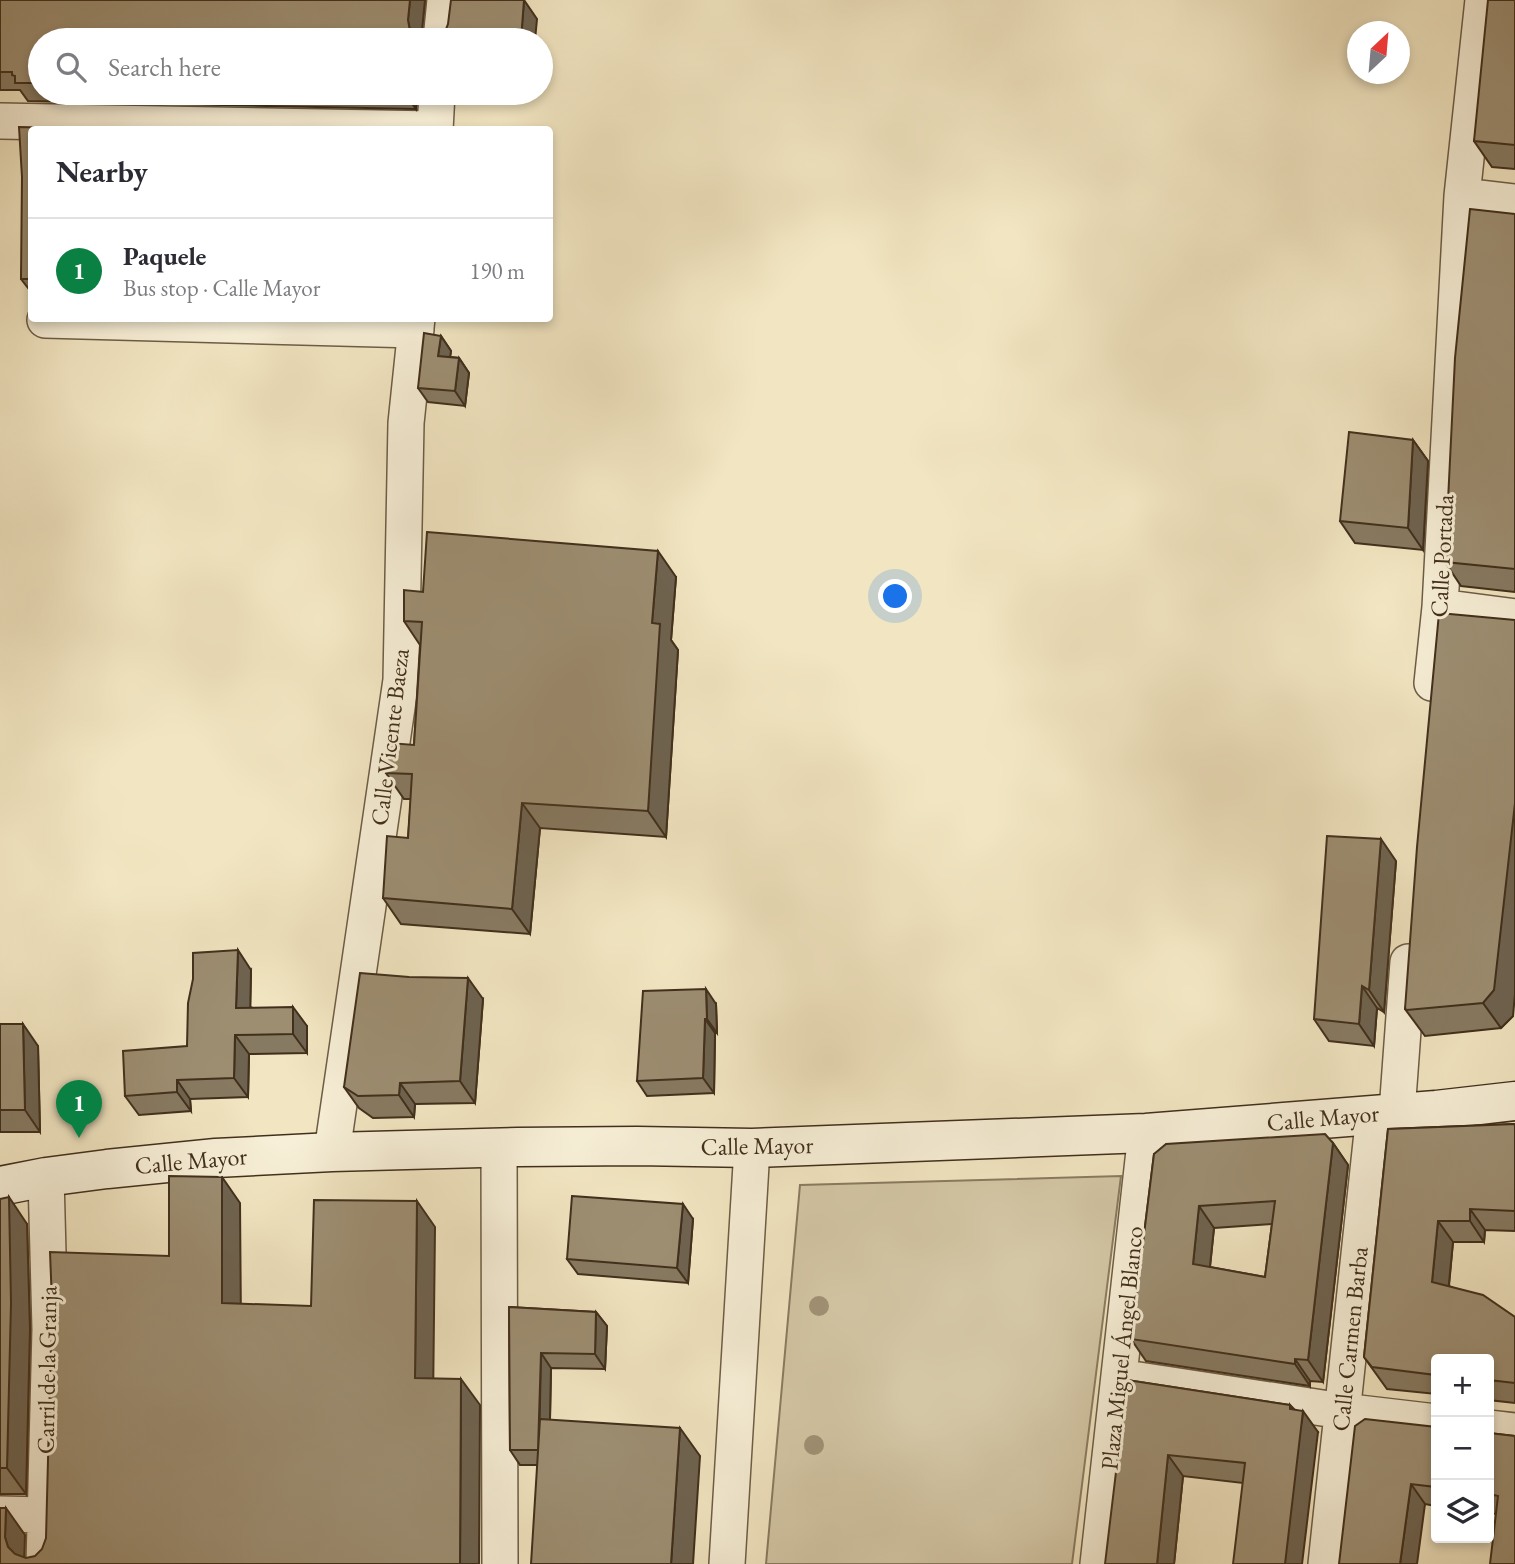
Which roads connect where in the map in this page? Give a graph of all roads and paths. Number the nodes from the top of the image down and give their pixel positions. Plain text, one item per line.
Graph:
1 (445, 0) edge
2 (1483, 0) edge
3 (442, 28) edge
4 (436, 105) edge
5 (0, 121) edge
6 (272, 126) edge
7 (435, 126) edge
8 (1462, 196) junction
9 (1515, 202) edge
10 (231, 322) edge
11 (417, 324) edge
12 (1440, 607) junction
13 (1515, 617) edge
14 (1429, 718) edge
15 (1411, 925) edge
16 (1515, 1101) edge
17 (1385, 1113) junction
18 (1146, 1133) junction
19 (499, 1147) junction
20 (751, 1148) junction
21 (332, 1152) junction
22 (46, 1177) junction
23 (0, 1186) edge
24 (1119, 1377) junction
25 (1342, 1411) junction
26 (1431, 1421) edge
27 (1494, 1429) edge
28 (1515, 1431) edge
29 (0, 1514) edge
30 (45, 1515) junction
31 (44, 1564) edge
32 (500, 1564) edge
33 (727, 1564) edge
34 (1098, 1564) edge
35 (1326, 1564) edge

1 - 3 street
2 - 8 street, Calle Portada
4 - 7 street
5 - 6 street
8 - 9 street
8 - 12 street, Calle Portada
10 - 11 street
11 - 21 street, Calle Vicente Baeza
12 - 13 street
12 - 14 street, Calle Portada
15 - 17 street
16 - 17 main road, Calle Mayor
17 - 18 main road, Calle Mayor
17 - 25 street, Calle Carmen Barba
18 - 20 main road, Calle Mayor
18 - 24 street, Plaza Miguel Ángel Blanco
19 - 20 main road, Calle Mayor
19 - 21 main road, Calle Mayor
19 - 32 street
20 - 33 street
21 - 22 main road, Calle Mayor
22 - 23 main road, Calle Mayor
22 - 30 street, Carril de la Granja
24 - 25 street
24 - 34 street, Plaza Miguel Ángel Blanco
25 - 26 street
25 - 35 street, Calle Carmen Barba
27 - 28 street
29 - 30 street
30 - 31 street, Carril de la Granja

